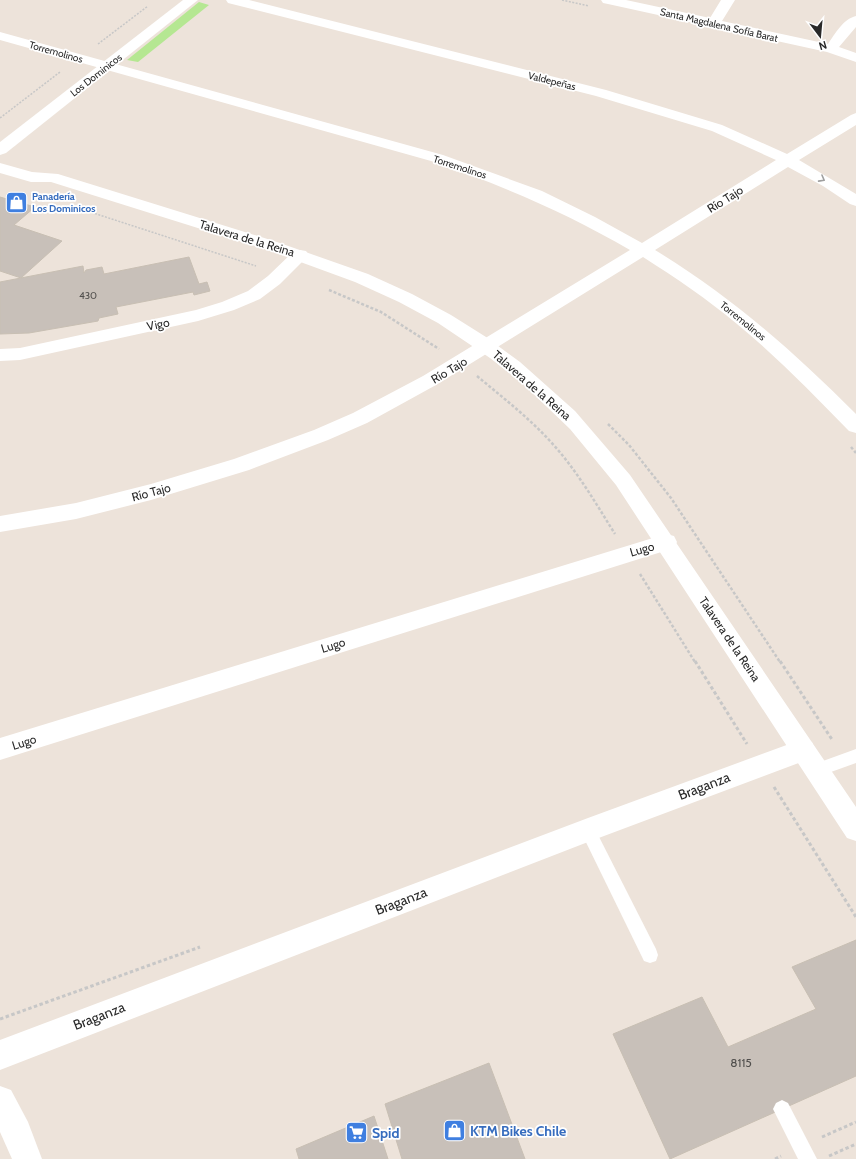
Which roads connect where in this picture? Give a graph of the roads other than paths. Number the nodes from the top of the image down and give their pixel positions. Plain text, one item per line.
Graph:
1 (191, 0) edge
2 (233, 0) edge
3 (608, 0) edge
4 (728, 0) edge
5 (856, 20) edge
6 (712, 24) junction
7 (0, 36) edge
8 (831, 49) junction
9 (856, 58) edge
10 (107, 66) junction
11 (856, 118) edge
12 (0, 150) edge
13 (0, 159) edge
14 (788, 160) junction
15 (0, 168) edge
16 (52, 177) junction
17 (856, 201) edge
18 (643, 251) junction
19 (300, 255) junction
20 (487, 347) junction
21 (0, 355) edge
22 (856, 426) edge
23 (0, 524) edge
24 (666, 542) junction
25 (0, 749) edge
26 (851, 758) edge
27 (810, 760) junction
28 (856, 829) edge
29 (588, 830) junction
30 (650, 955) dead end
31 (0, 1055) edge
32 (0, 1101) edge
33 (782, 1109) dead end
34 (28, 1159) edge
35 (808, 1159) edge

1 - 10 street, Los Dominicos
2 - 14 street, Valdepeñas
3 - 6 street, Santa Magdalena Sofía Barat
4 - 6 street
5 - 8 street
6 - 8 street, Santa Magdalena Sofía Barat
7 - 10 street, Torremolinos
8 - 9 street, Santa Magdalena Sofía Barat
10 - 12 street, Los Dominicos
10 - 18 street, Torremolinos
11 - 14 street, Río Tajo
13 - 16 street, Talavera de la Reina
14 -> 17 street, Valdepeñas
14 - 18 street, Río Tajo
15 - 16 street, Talavera de la Reina
16 - 19 street, Talavera de la Reina
18 - 20 street, Río Tajo
18 - 22 street, Torremolinos
19 - 20 street, Talavera de la Reina
19 - 21 street, Vigo
20 - 23 street, Río Tajo
20 - 24 street, Talavera de la Reina
24 - 25 street, Lugo
24 - 27 street, Talavera de la Reina
26 - 27 lane
27 - 28 street, Talavera de la Reina
27 - 29 street, Braganza
29 - 30 lane
29 - 31 street, Braganza
32 - 34 street
33 - 35 lane

